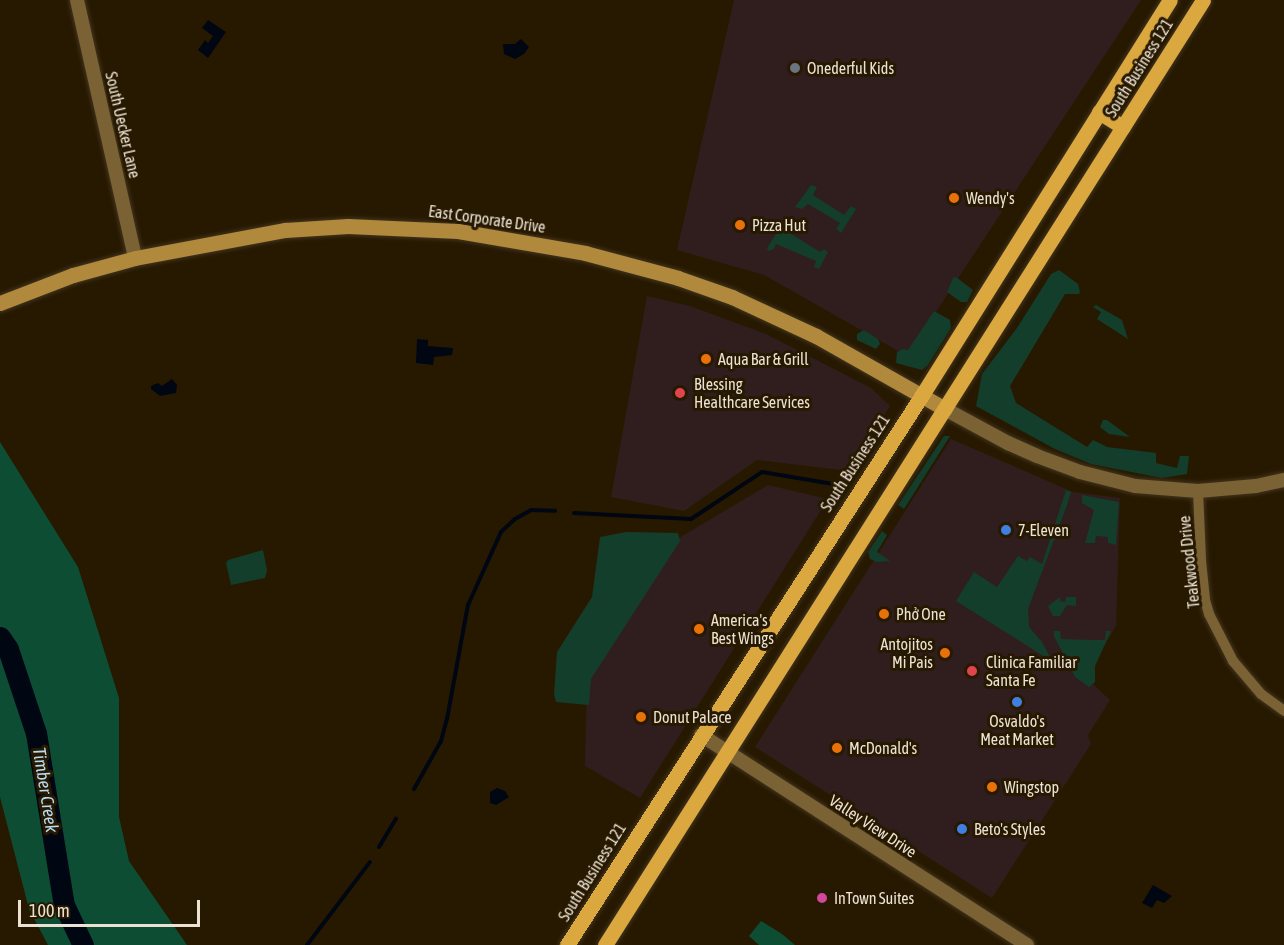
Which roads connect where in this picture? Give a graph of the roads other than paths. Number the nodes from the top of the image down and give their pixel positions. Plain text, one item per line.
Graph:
1 (77, 0) edge
2 (1170, 0) edge
3 (1203, 0) edge
4 (1099, 111) junction
5 (1123, 127) junction
6 (135, 258) junction
7 (0, 303) edge
8 (922, 395) junction
9 (945, 409) junction
10 (1284, 480) edge
11 (1198, 491) junction
12 (1284, 711) edge
13 (701, 735) junction
14 (728, 752) junction
15 (567, 945) edge
16 (605, 945) edge
17 (1027, 945) edge

1 - 6 street, South Uecker Lane
2 - 4 main road, South Business 121
3 - 5 main road, South Business 121
4 - 5 main road
4 - 8 main road, South Business 121
5 - 9 main road, South Business 121
6 - 7 main road, East Corporate Drive
6 - 8 main road, East Corporate Drive
8 - 9 main road, East Corporate Drive
8 - 13 main road, South Business 121
9 - 11 street
9 - 14 main road, South Business 121
10 - 11 street
11 - 12 street, Teakwood Drive
13 - 14 street, Valley View Drive
13 - 15 main road, South Business 121
14 - 16 main road, South Business 121
14 - 17 street, Valley View Drive

